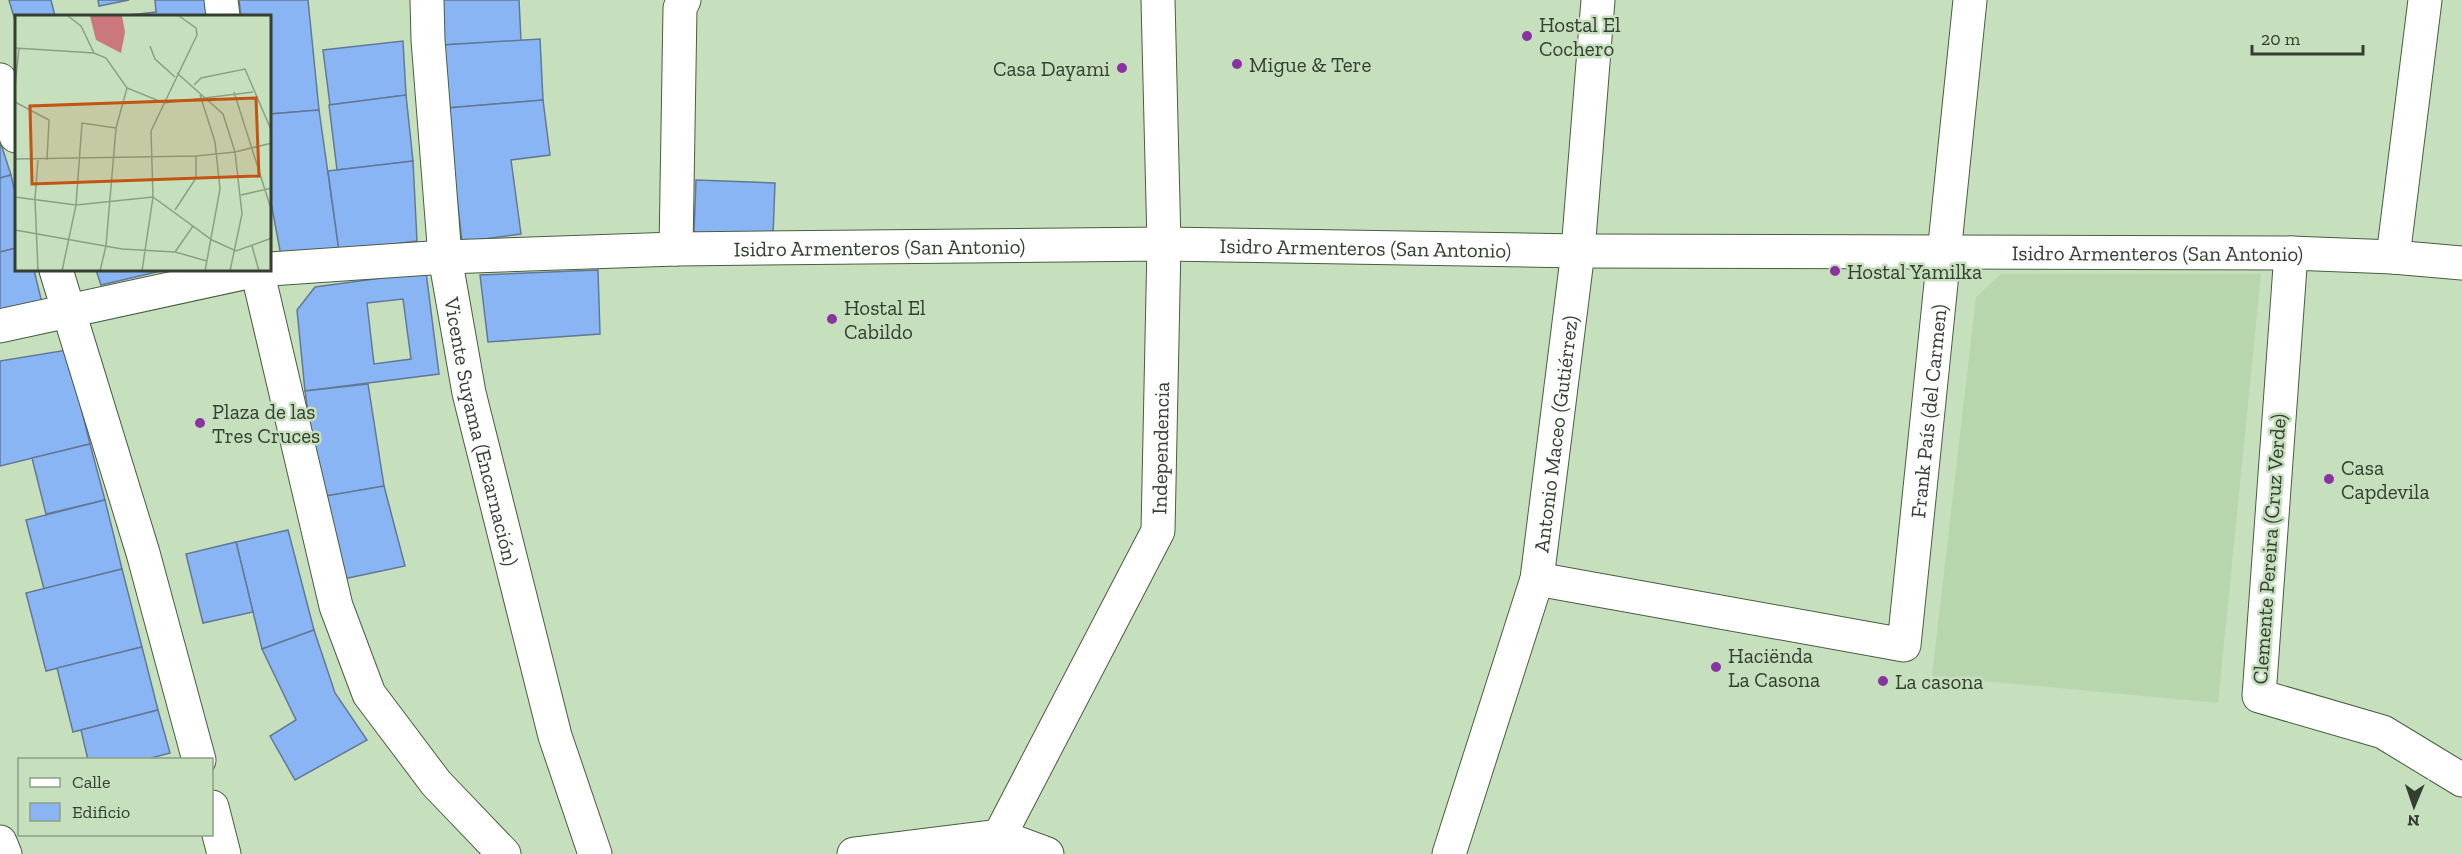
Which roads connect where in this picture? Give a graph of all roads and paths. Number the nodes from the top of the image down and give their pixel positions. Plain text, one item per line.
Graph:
1 (221, 0) edge
2 (427, 0) edge
3 (684, 0) edge
4 (1158, 0) edge
5 (1598, 0) edge
6 (1970, 0) edge
7 (2425, 0) edge
8 (223, 15) edge
9 (0, 80) edge
10 (15, 132) edge
11 (1164, 244) junction
12 (676, 249) junction
13 (1578, 251) junction
14 (1943, 251) junction
15 (2291, 253) junction
16 (445, 257) junction
17 (2393, 257) junction
18 (2462, 263) edge
19 (272, 269) edge
20 (57, 272) edge
21 (248, 272) edge
22 (257, 272) edge
23 (68, 313) junction
24 (0, 326) edge
25 (1537, 579) junction
26 (199, 758) edge
27 (2462, 780) edge
28 (213, 811) edge
29 (0, 842) edge
30 (994, 845) edge
31 (5, 854) edge
32 (224, 854) edge
33 (504, 854) edge
34 (595, 854) edge
35 (854, 854) edge
36 (1047, 854) edge
37 (1449, 854) edge

1 - 8 street
2 - 16 street, Vicente Suyama (Encarnación)
3 - 12 street
4 - 11 street, Independencia
5 - 13 street, Antonio Maceo (Gutiérrez)
6 - 14 street, Frank País (del Carmen)
7 - 17 street
9 - 10 street
11 - 12 street, Isidro Armenteros (San Antonio)
11 - 13 street, Isidro Armenteros (San Antonio)
11 - 30 street, Independencia
12 - 16 street, Isidro Armenteros (San Antonio)
13 - 14 street, Isidro Armenteros (San Antonio)
13 - 25 street, Antonio Maceo (Gutiérrez)
14 - 15 street, Isidro Armenteros (San Antonio)
14 - 25 street, Frank País (del Carmen)
15 - 17 street, Isidro Armenteros (San Antonio)
15 - 27 street, Clemente Pereira (Cruz Verde)
16 - 19 street, Isidro Armenteros (San Antonio)
16 - 34 street, Vicente Suyama (Encarnación)
17 - 18 street, Isidro Armenteros (San Antonio)
20 - 23 street
21 - 23 street
22 - 33 street
23 - 24 street
23 - 26 street
25 - 37 street, Antonio Maceo (Gutiérrez)
28 - 32 street
29 - 31 street
30 - 35 street
30 - 36 street

